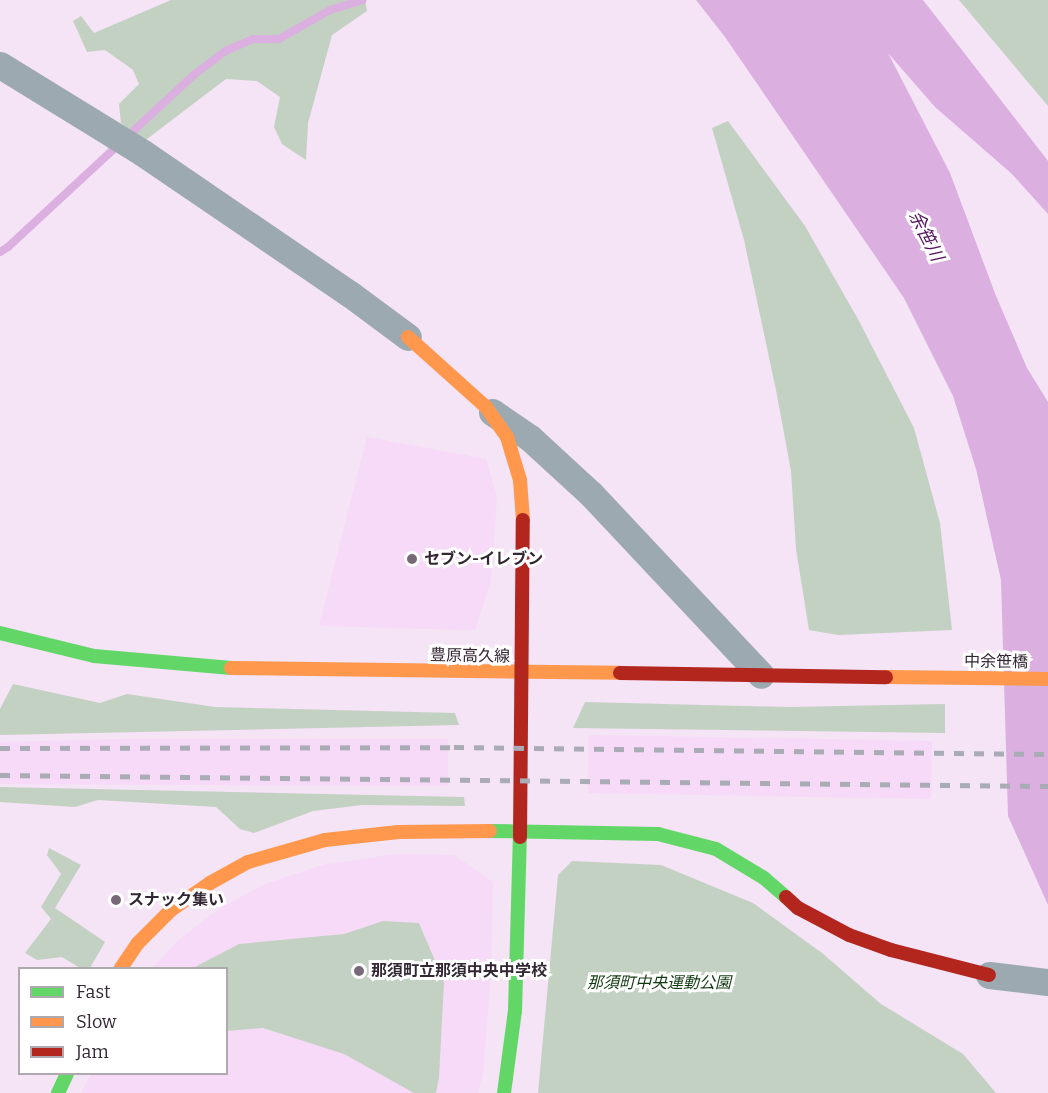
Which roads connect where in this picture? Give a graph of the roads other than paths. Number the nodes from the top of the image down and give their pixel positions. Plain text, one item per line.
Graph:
1 (0, 65) edge
2 (408, 337) joint
3 (486, 407) junction
4 (0, 633) edge
5 (522, 674) junction
6 (761, 675) junction
7 (943, 677) joint
8 (1048, 680) edge
9 (520, 830) junction
10 (122, 967) edge
11 (989, 975) joint
12 (1048, 982) edge
13 (67, 1075) edge
14 (58, 1093) edge
15 (504, 1093) edge

1 - 2 street
2 - 3 street
3 - 5 street
3 - 6 street
4 - 5 street, 豊原高久線
5 - 6 street, 豊原高久線
5 - 9 street
6 - 7 street, 豊原高久線
7 - 8 street, 中余笹橋
9 - 10 street
9 - 11 street
9 - 15 street
11 - 12 street
13 - 14 street

